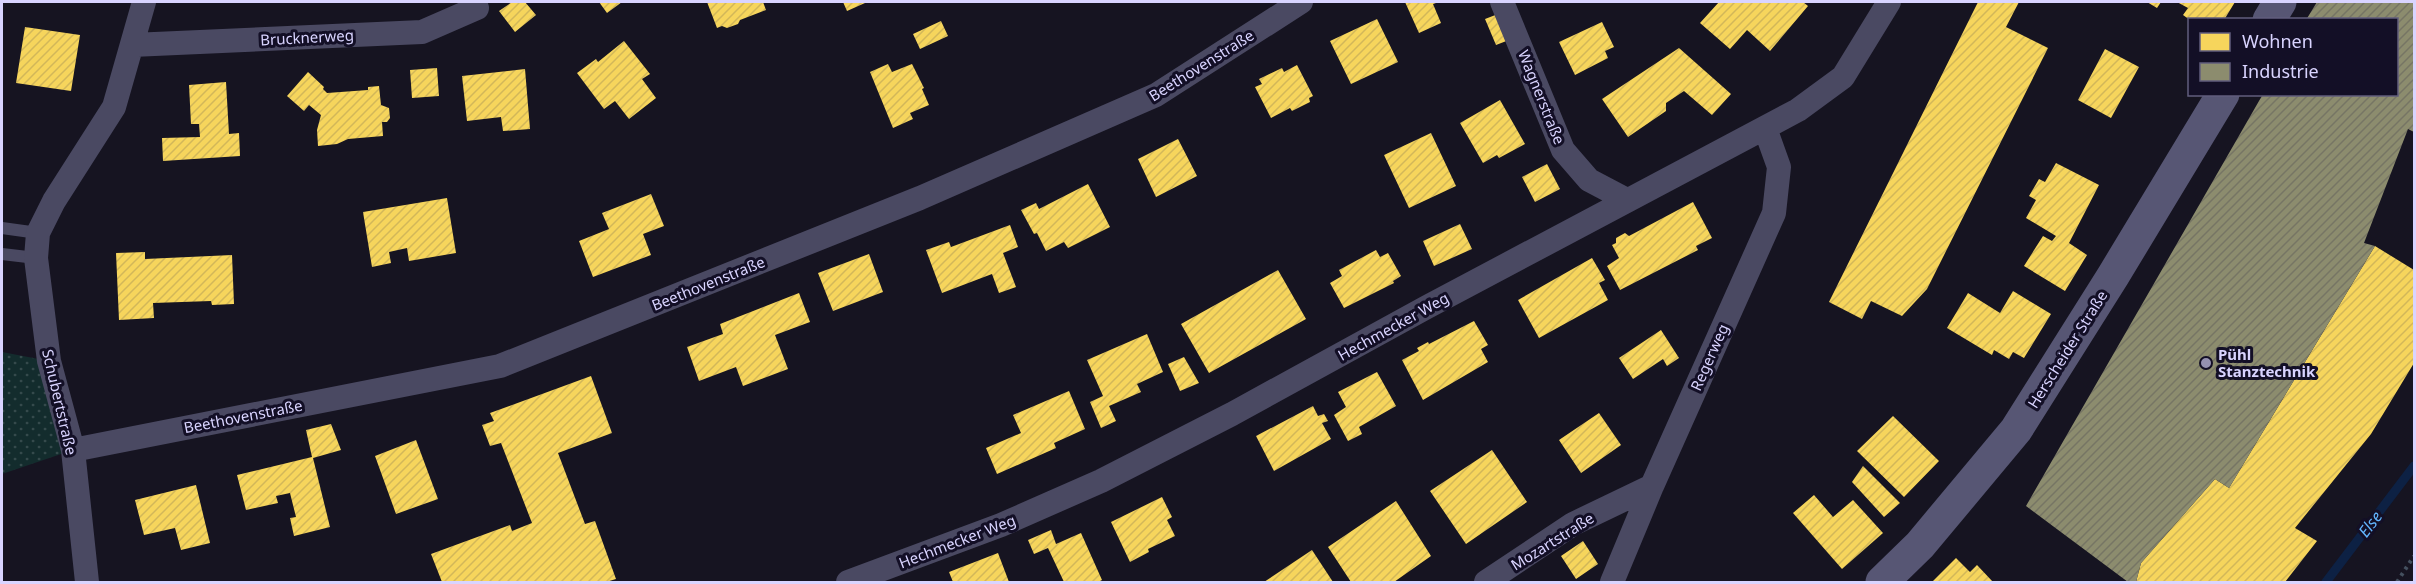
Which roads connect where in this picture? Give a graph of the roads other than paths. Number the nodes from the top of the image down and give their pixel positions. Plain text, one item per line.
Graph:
1 (144, 2) edge
2 (1301, 2) edge
3 (1502, 2) edge
4 (1889, 2) edge
5 (2280, 2) edge
6 (477, 8) dead end
7 (2270, 18) edge
8 (132, 45) junction
9 (2222, 96) edge
10 (1765, 128) junction
11 (1627, 200) junction
12 (2, 228) edge
13 (38, 233) junction
14 (2, 254) edge
15 (36, 258) junction
16 (73, 450) junction
17 (1652, 486) junction
18 (87, 582) edge
19 (848, 582) edge
20 (1486, 582) edge
21 (1612, 582) edge
22 (1882, 582) edge

1 - 8 street, Schubertstraße
2 - 16 street, Beethovenstraße
3 - 11 street, Wagnerstraße
4 - 10 street, Hechmecker Weg
5 - 7 main road
6 - 8 street, Brucknerweg
8 - 13 street, Schubertstraße
9 - 22 main road, Herscheider Straße
10 - 11 street, Hechmecker Weg
10 - 17 street, Regerweg
11 - 19 street, Hechmecker Weg
12 - 13 lane
13 - 15 street, Schubertstraße
14 - 15 lane
15 - 16 street, Schubertstraße
16 - 18 street, Schubertstraße
17 - 20 street, Mozartstraße
17 - 21 street, Regerweg

